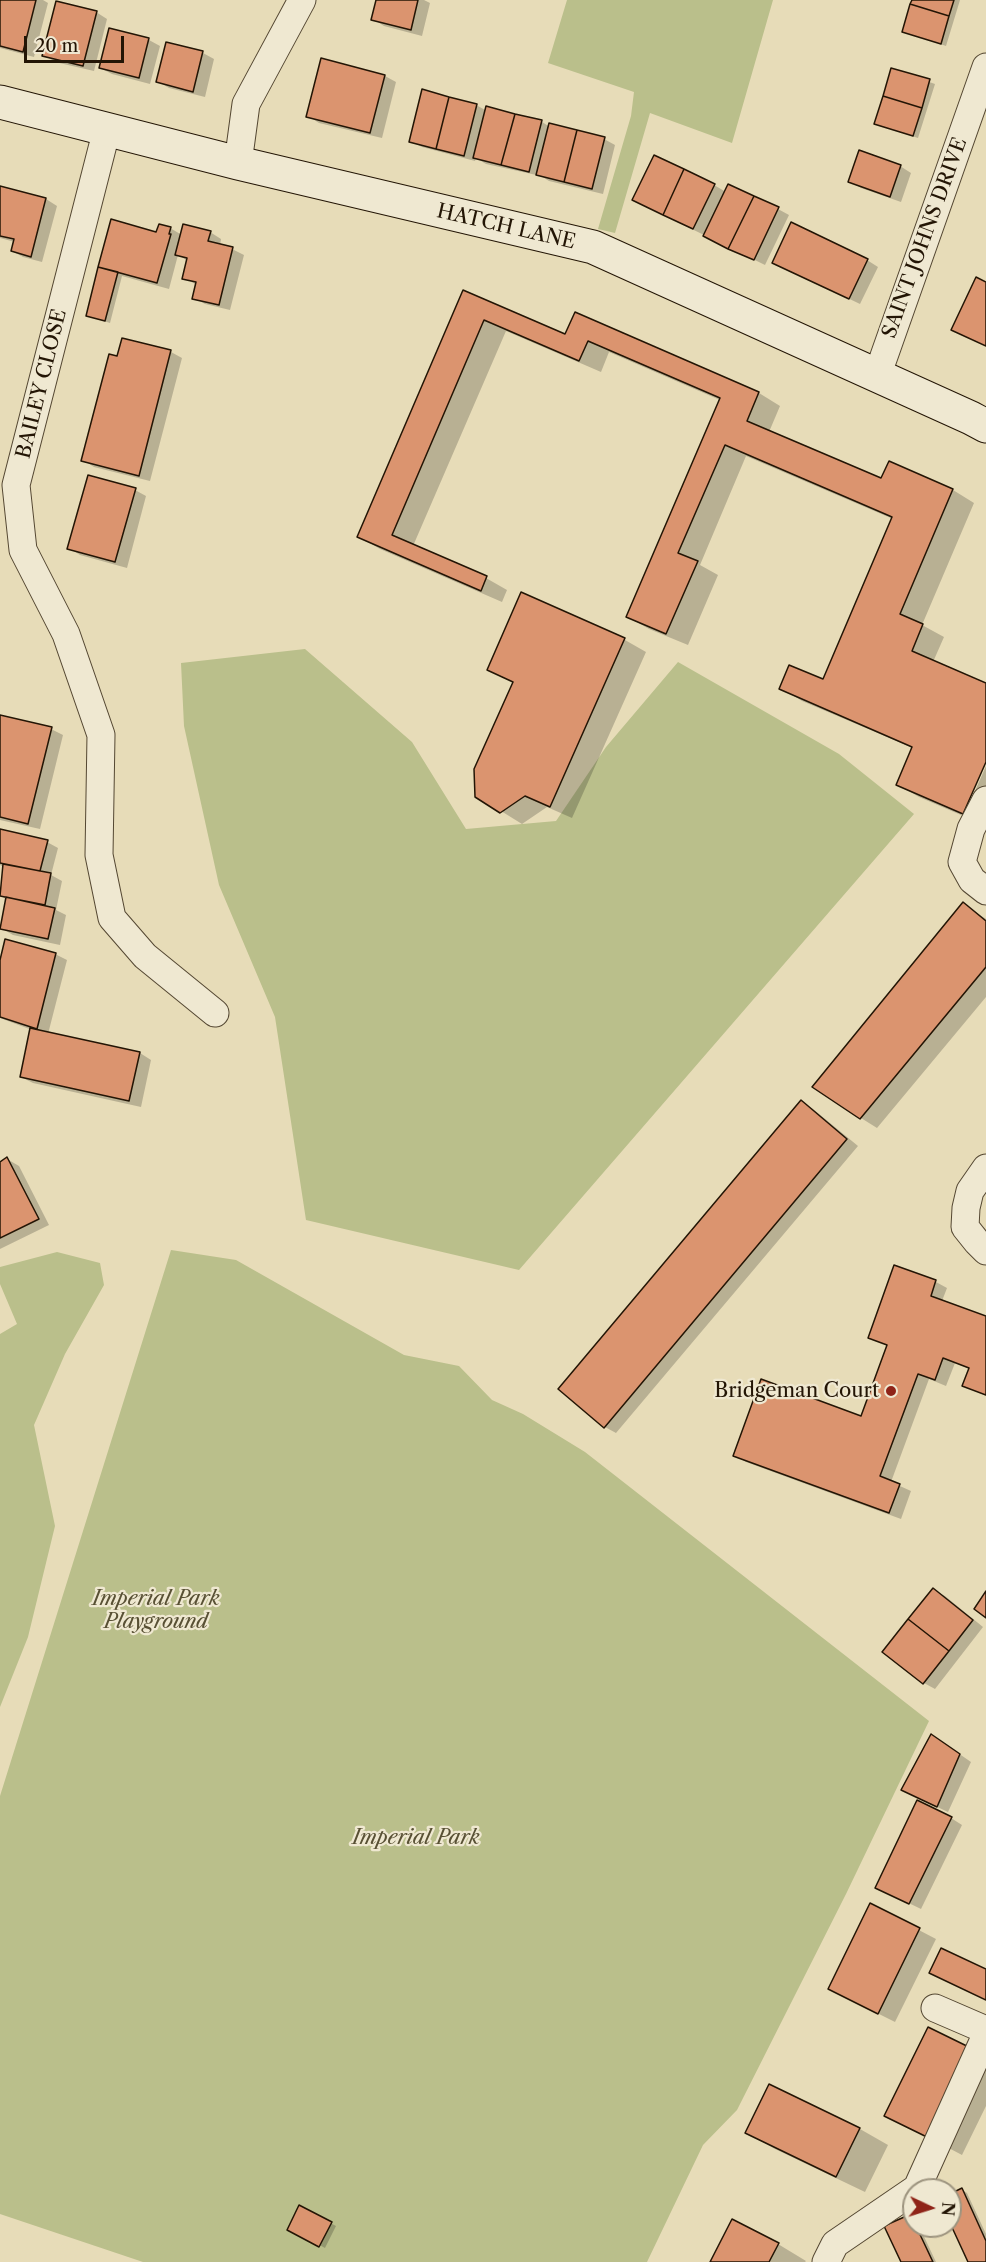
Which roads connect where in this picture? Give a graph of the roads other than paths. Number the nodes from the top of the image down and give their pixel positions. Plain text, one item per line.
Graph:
1 (302, 0) edge
2 (986, 67) edge
3 (0, 102) edge
4 (107, 129) junction
5 (238, 163) junction
6 (876, 376) junction
7 (986, 426) edge
8 (986, 800) edge
9 (986, 891) edge
10 (215, 1013) dead end
11 (986, 1168) edge
12 (986, 1251) edge
13 (935, 2008) dead end
14 (986, 2030) edge
15 (986, 2035) edge
16 (825, 2262) edge

1 - 5 street
2 - 6 street, SAINT JOHNS DRIVE
3 - 4 street, HATCH LANE
4 - 5 street, HATCH LANE
4 - 10 street, BAILEY CLOSE
5 - 6 street, HATCH LANE
6 - 7 street, HATCH LANE
8 - 9 street
11 - 12 street
13 - 14 street
15 - 16 street

